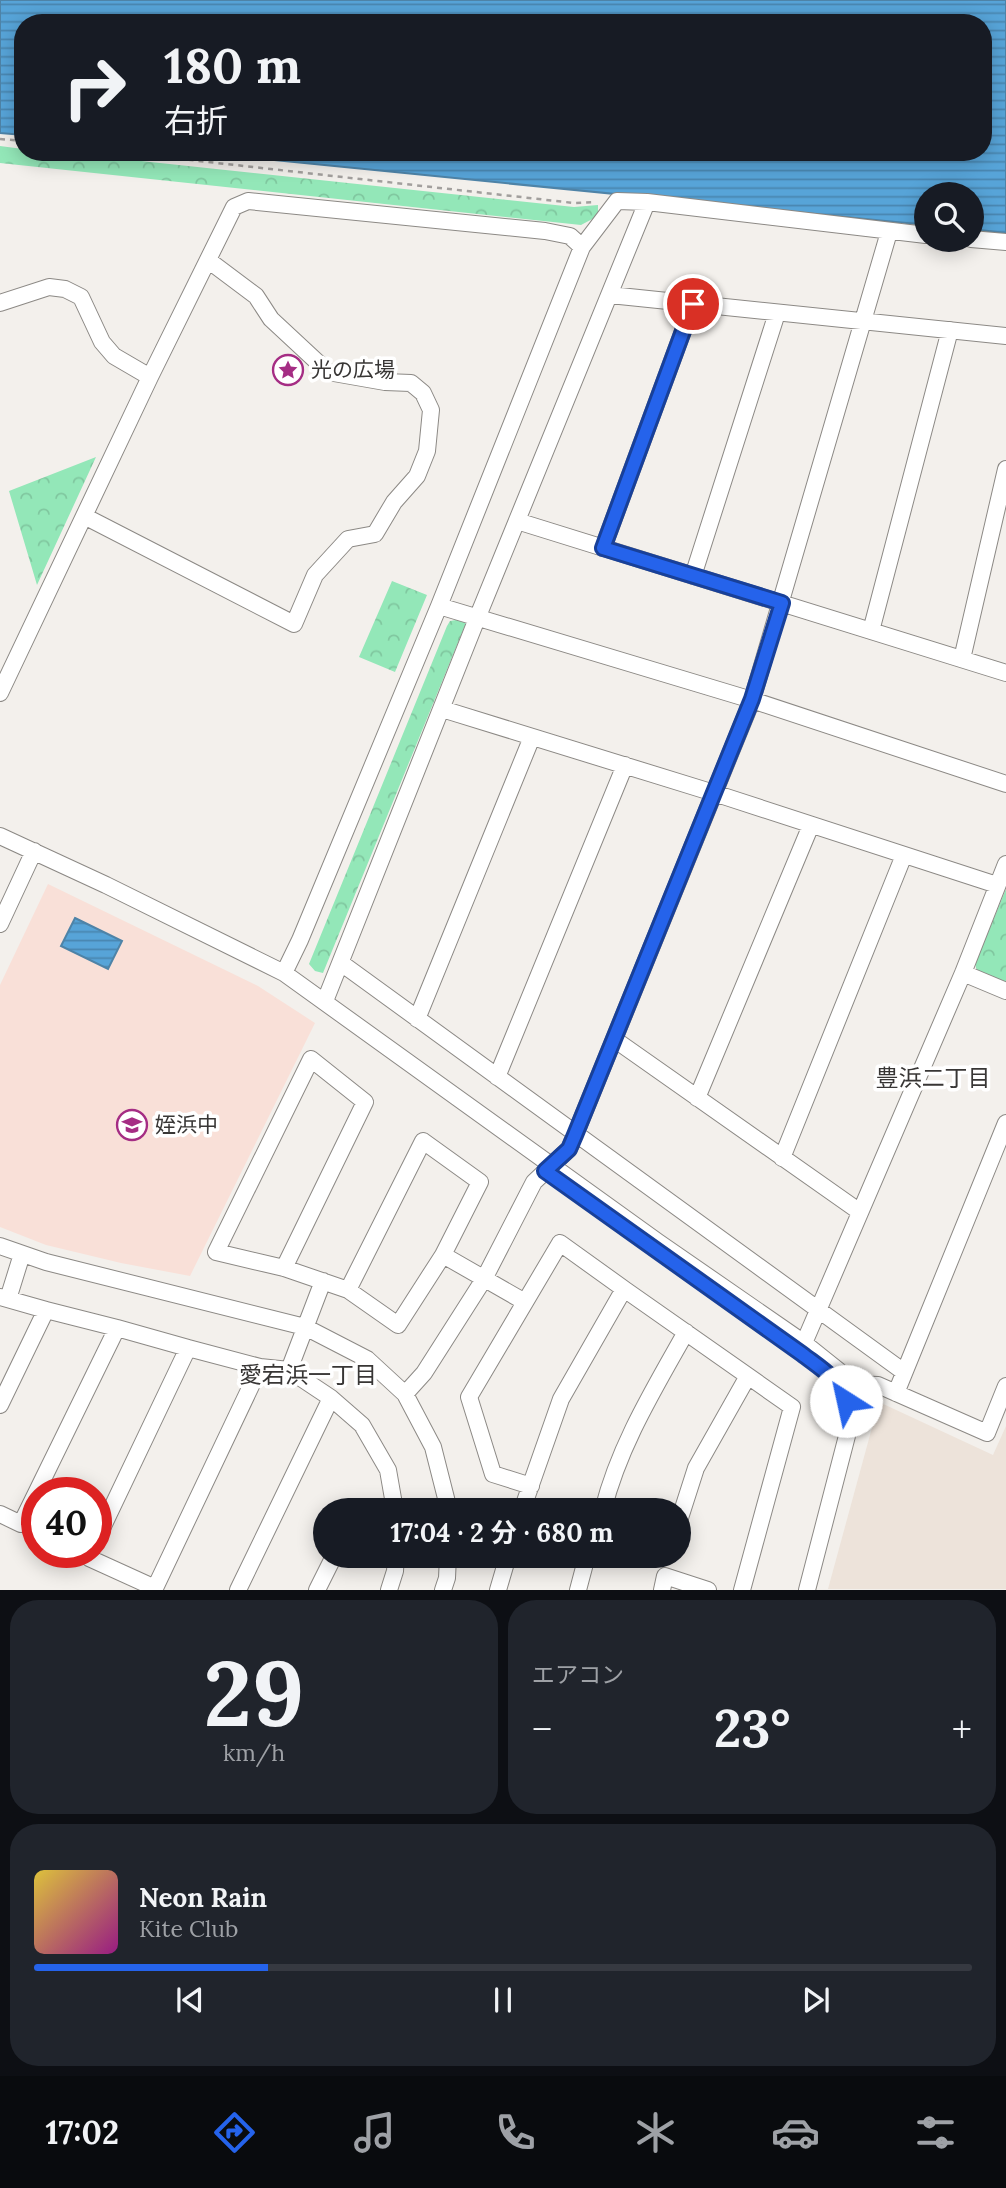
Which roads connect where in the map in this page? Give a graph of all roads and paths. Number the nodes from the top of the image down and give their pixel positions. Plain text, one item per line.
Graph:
1 (199, 161) edge
2 (617, 201) junction
3 (646, 202) junction
4 (889, 232) junction
5 (914, 234) edge
6 (984, 240) edge
7 (1006, 242) edge
8 (582, 247) junction
9 (208, 260) junction
10 (610, 295) junction
11 (0, 303) edge
12 (693, 304) junction
13 (777, 313) junction
14 (862, 322) junction
15 (950, 330) junction
16 (1006, 335) edge
17 (150, 377) junction
18 (1006, 469) edge
19 (84, 516) junction
20 (517, 521) junction
21 (603, 548) junction
22 (693, 576) junction
23 (782, 603) junction
24 (439, 606) junction
25 (478, 616) junction
26 (871, 631) junction
27 (962, 659) junction
28 (6, 666) edge
29 (1006, 673) edge
30 (0, 693) edge
31 (752, 699) junction
32 (442, 709) junction
33 (532, 737) junction
34 (625, 765) junction
35 (1006, 784) edge
36 (714, 793) junction
37 (811, 825) junction
38 (0, 836) edge
39 (0, 843) edge
40 (32, 855) junction
41 (904, 855) junction
42 (1006, 864) edge
43 (998, 885) junction
44 (0, 924) edge
45 (341, 963) junction
46 (284, 973) junction
47 (963, 973) junction
48 (1006, 991) edge
49 (326, 1001) junction
50 (417, 1018) junction
51 (614, 1039) junction
52 (497, 1077) junction
53 (697, 1098) junction
54 (1006, 1123) edge
55 (575, 1135) junction
56 (782, 1158) junction
57 (549, 1168) junction
58 (860, 1212) junction
59 (0, 1246) edge
60 (22, 1254) junction
61 (443, 1255) junction
62 (285, 1268) junction
63 (484, 1279) junction
64 (323, 1281) junction
65 (624, 1289) junction
66 (348, 1290) junction
67 (4, 1298) edge
68 (525, 1302) junction
69 (46, 1310) junction
70 (819, 1310) junction
71 (305, 1327) junction
72 (117, 1328) junction
73 (686, 1332) junction
74 (804, 1343) junction
75 (188, 1348) junction
76 (260, 1367) junction
77 (289, 1370) junction
78 (905, 1372) junction
79 (748, 1376) junction
80 (852, 1384) junction
81 (1006, 1386) edge
82 (896, 1393) junction
83 (405, 1394) junction
84 (331, 1398) junction
85 (0, 1405) edge
86 (531, 1486) junction
87 (393, 1498) edge
88 (446, 1498) edge
89 (526, 1498) edge
90 (606, 1498) edge
91 (686, 1498) edge
92 (112, 1507) edge
93 (0, 1514) edge
94 (111, 1568) edge
95 (328, 1568) edge
96 (395, 1568) edge
97 (447, 1568) edge
98 (504, 1568) edge
99 (583, 1568) edge
100 (238, 1590) edge
101 (317, 1590) edge
102 (389, 1590) edge
103 (443, 1590) edge
104 (498, 1590) edge
105 (578, 1590) edge
106 (662, 1590) edge
107 (708, 1590) edge
108 (742, 1590) edge
109 (798, 1590) edge
110 (807, 1590) edge

1 - 2 path
2 - 3 street
2 - 8 street
3 - 4 street
3 - 10 street
4 - 5 street
4 - 14 street
6 - 7 street
8 - 9 street
8 - 24 street
9 - 17 street
9 - 19 street
10 - 12 street
10 - 20 street
11 - 17 street
12 - 13 street
12 - 21 street
13 - 14 street
13 - 22 street
14 - 15 street
14 - 23 street
15 - 16 street
15 - 26 street
17 - 19 street
18 - 27 street
19 - 28 street
20 - 21 street
20 - 25 street
21 - 22 street
22 - 23 street
23 - 26 street
23 - 31 street
24 - 25 street
24 - 46 street
25 - 31 street
25 - 32 street
26 - 27 street
27 - 29 street
28 - 30 street
31 - 35 street
31 - 36 street
32 - 33 street
32 - 45 street
33 - 34 street
33 - 50 street
34 - 36 street
34 - 52 street
36 - 37 street
36 - 51 street
37 - 41 street
37 - 53 street
38 - 40 street
39 - 40 street
40 - 44 street
40 - 46 street
40 - 57 street
41 - 43 street
41 - 56 street
42 - 43 street
43 - 47 street
45 - 49 street
45 - 50 street
46 - 49 street
47 - 48 street
47 - 58 street
49 - 57 street
50 - 52 street
51 - 53 street
51 - 55 street
52 - 55 street
53 - 56 street
54 - 78 street
55 - 57 street
55 - 70 street
56 - 58 street
57 - 63 street
57 - 74 street
57 - 109 street
58 - 70 street
59 - 60 street
60 - 67 street
60 - 71 street
61 - 63 street
61 - 66 street
61 - 66 street
62 - 62 street
62 - 64 street
63 - 68 street
63 - 83 street
64 - 66 street
64 - 71 street
65 - 68 street
65 - 73 street
65 - 86 street
67 - 69 street
68 - 86 street
69 - 72 street
69 - 85 street
70 - 74 street
70 - 78 street
71 - 77 street
71 - 83 street
72 - 75 street
72 - 93 street
73 - 79 street
73 - 90 street
74 - 80 street
75 - 76 street
75 - 92 street
76 - 77 street
76 - 94 street
77 - 84 street
78 - 82 street
79 - 91 street
79 - 108 street
80 - 82 street
80 - 110 street
81 - 82 street
83 - 88 street
84 - 87 street
84 - 100 street
86 - 89 street
95 - 101 street
96 - 102 street
97 - 103 street
98 - 104 street
99 - 105 street
106 - 107 street

